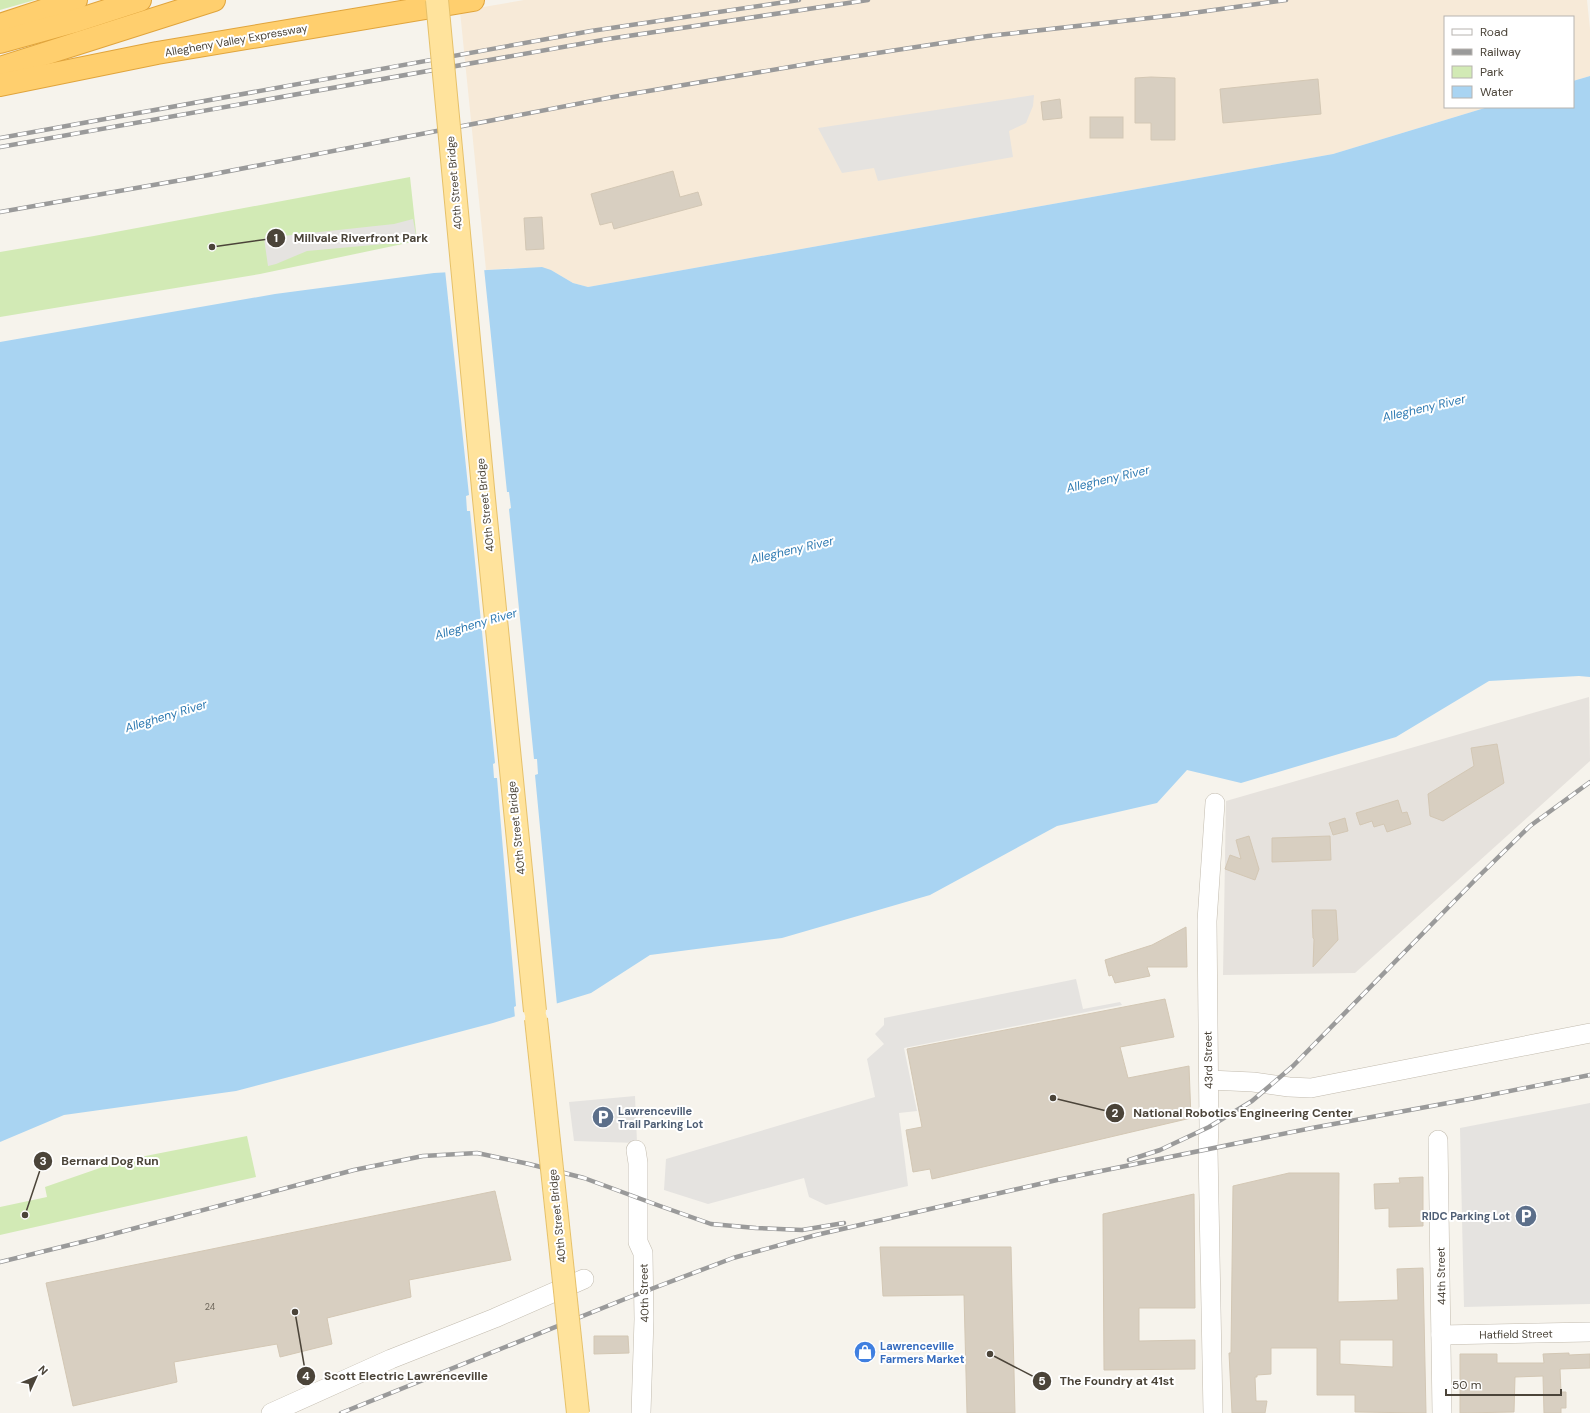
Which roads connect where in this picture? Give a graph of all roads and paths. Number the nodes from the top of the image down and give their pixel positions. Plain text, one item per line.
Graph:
1 (76, 0) edge
2 (140, 0) edge
3 (214, 0) edge
4 (437, 0) edge
5 (473, 0) edge
6 (0, 25) edge
7 (0, 42) edge
8 (0, 68) edge
9 (0, 85) edge
10 (1215, 803) dead end
11 (1590, 1033) edge
12 (1208, 1080) junction
13 (1438, 1140) dead end
14 (636, 1150) dead end
15 (584, 1278) dead end
16 (1590, 1332) edge
17 (1441, 1335) junction
18 (271, 1413) edge
19 (578, 1413) edge
20 (641, 1413) edge
21 (1213, 1413) edge
22 (1442, 1413) edge

1 - 6 highway
2 - 7 highway
3 - 8 highway
4 - 19 main road, 40th Street Bridge, bridge
5 - 9 highway, Allegheny Valley Expressway
10 - 12 street, 43rd Street
11 - 12 street
12 - 21 street, 43rd Street
13 - 17 street, 44th Street
14 - 20 street, 40th Street
15 - 18 street
16 - 17 street, Hatfield Street
17 - 22 street, 44th Street

